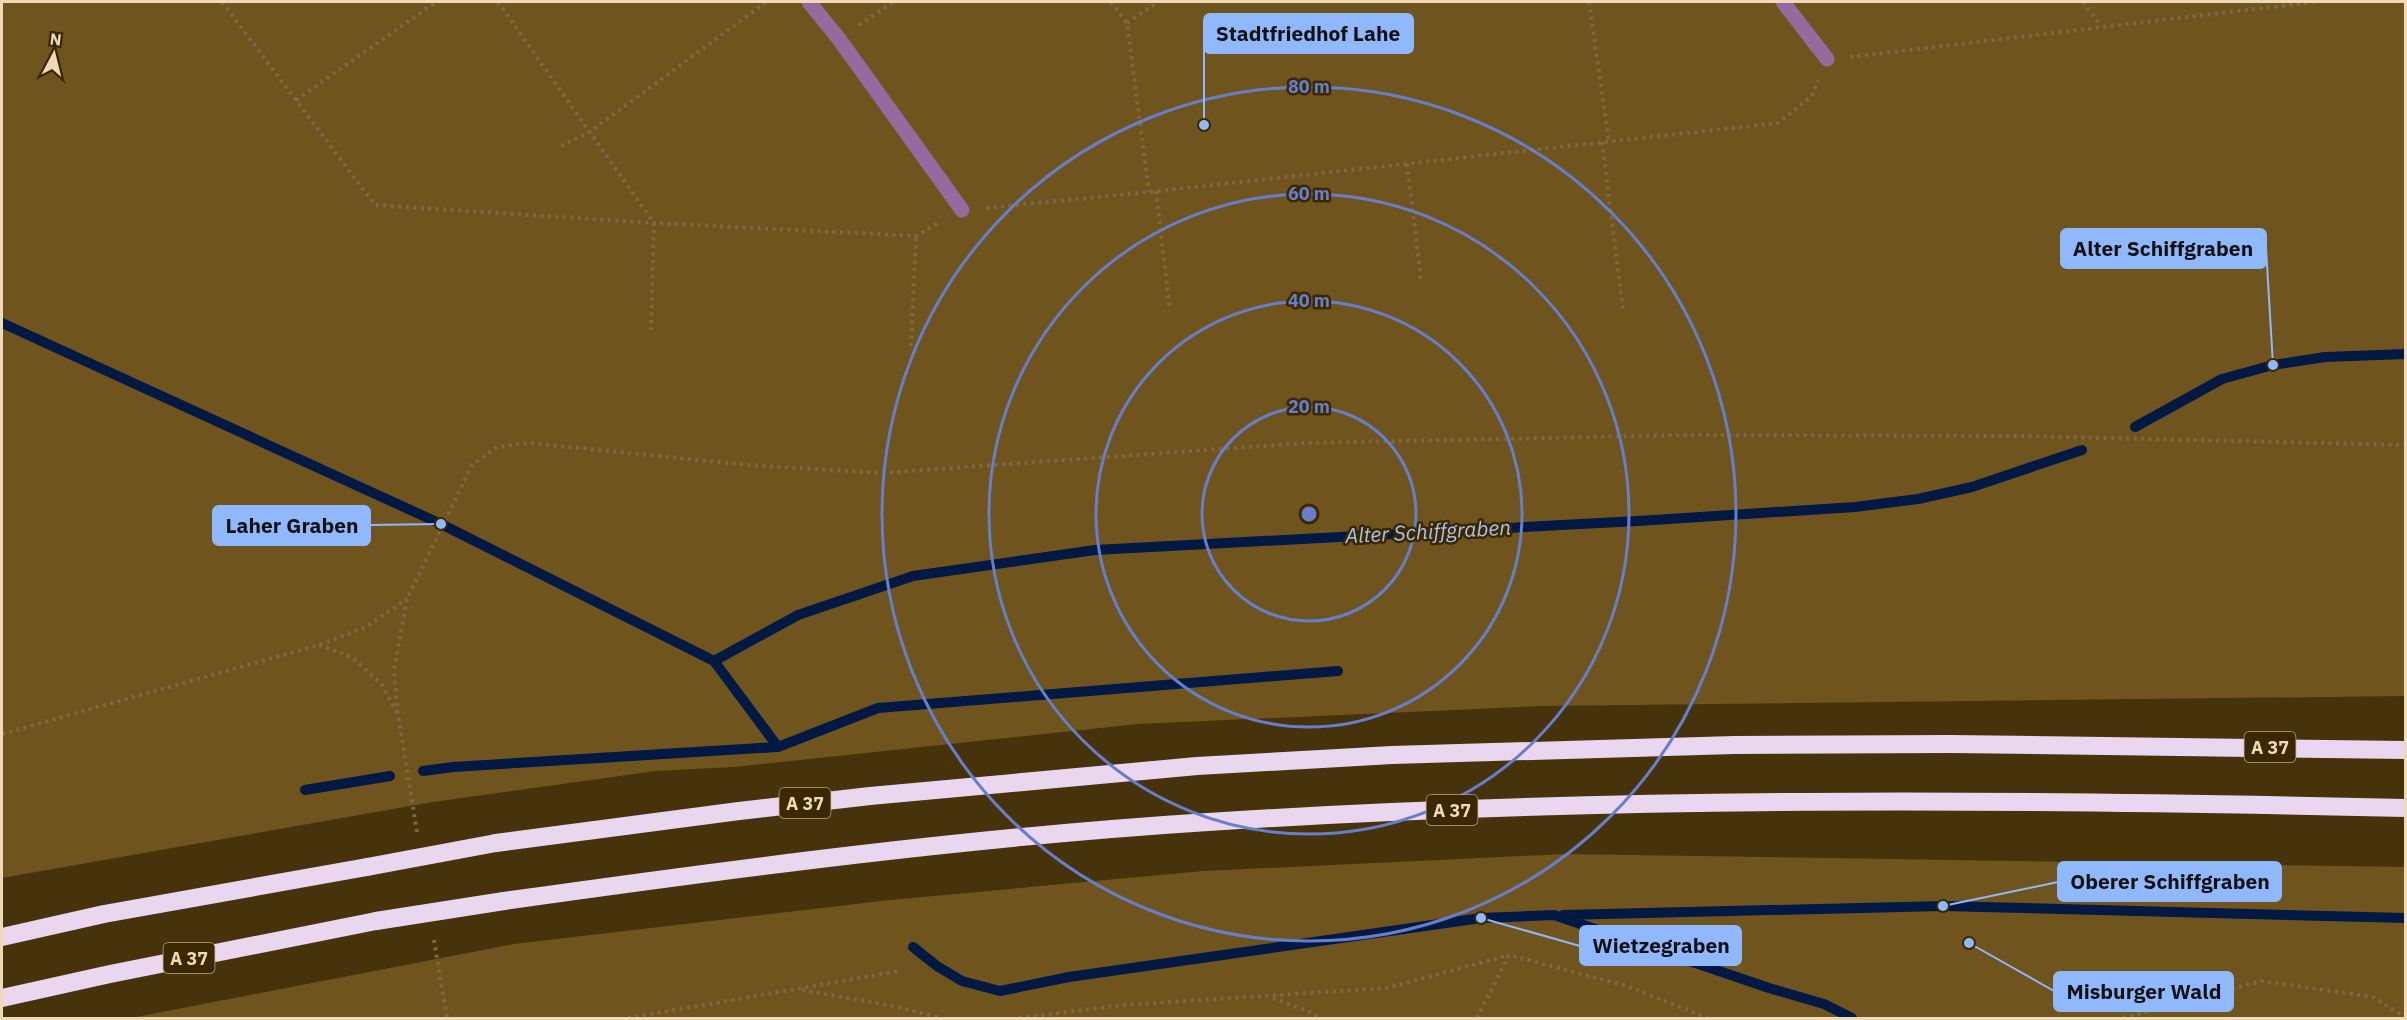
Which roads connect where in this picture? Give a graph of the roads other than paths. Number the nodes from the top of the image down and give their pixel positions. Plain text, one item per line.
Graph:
1 (809, 2) edge
2 (1783, 2) edge
3 (1827, 59) road end
4 (962, 210) road end
5 (2406, 750) edge
6 (2406, 808) edge
7 (2, 938) edge
8 (2, 998) edge

1 - 4 lane
2 - 3 lane
5 - 7 highway, A 37, bridge
6 - 8 highway, A 37, bridge

